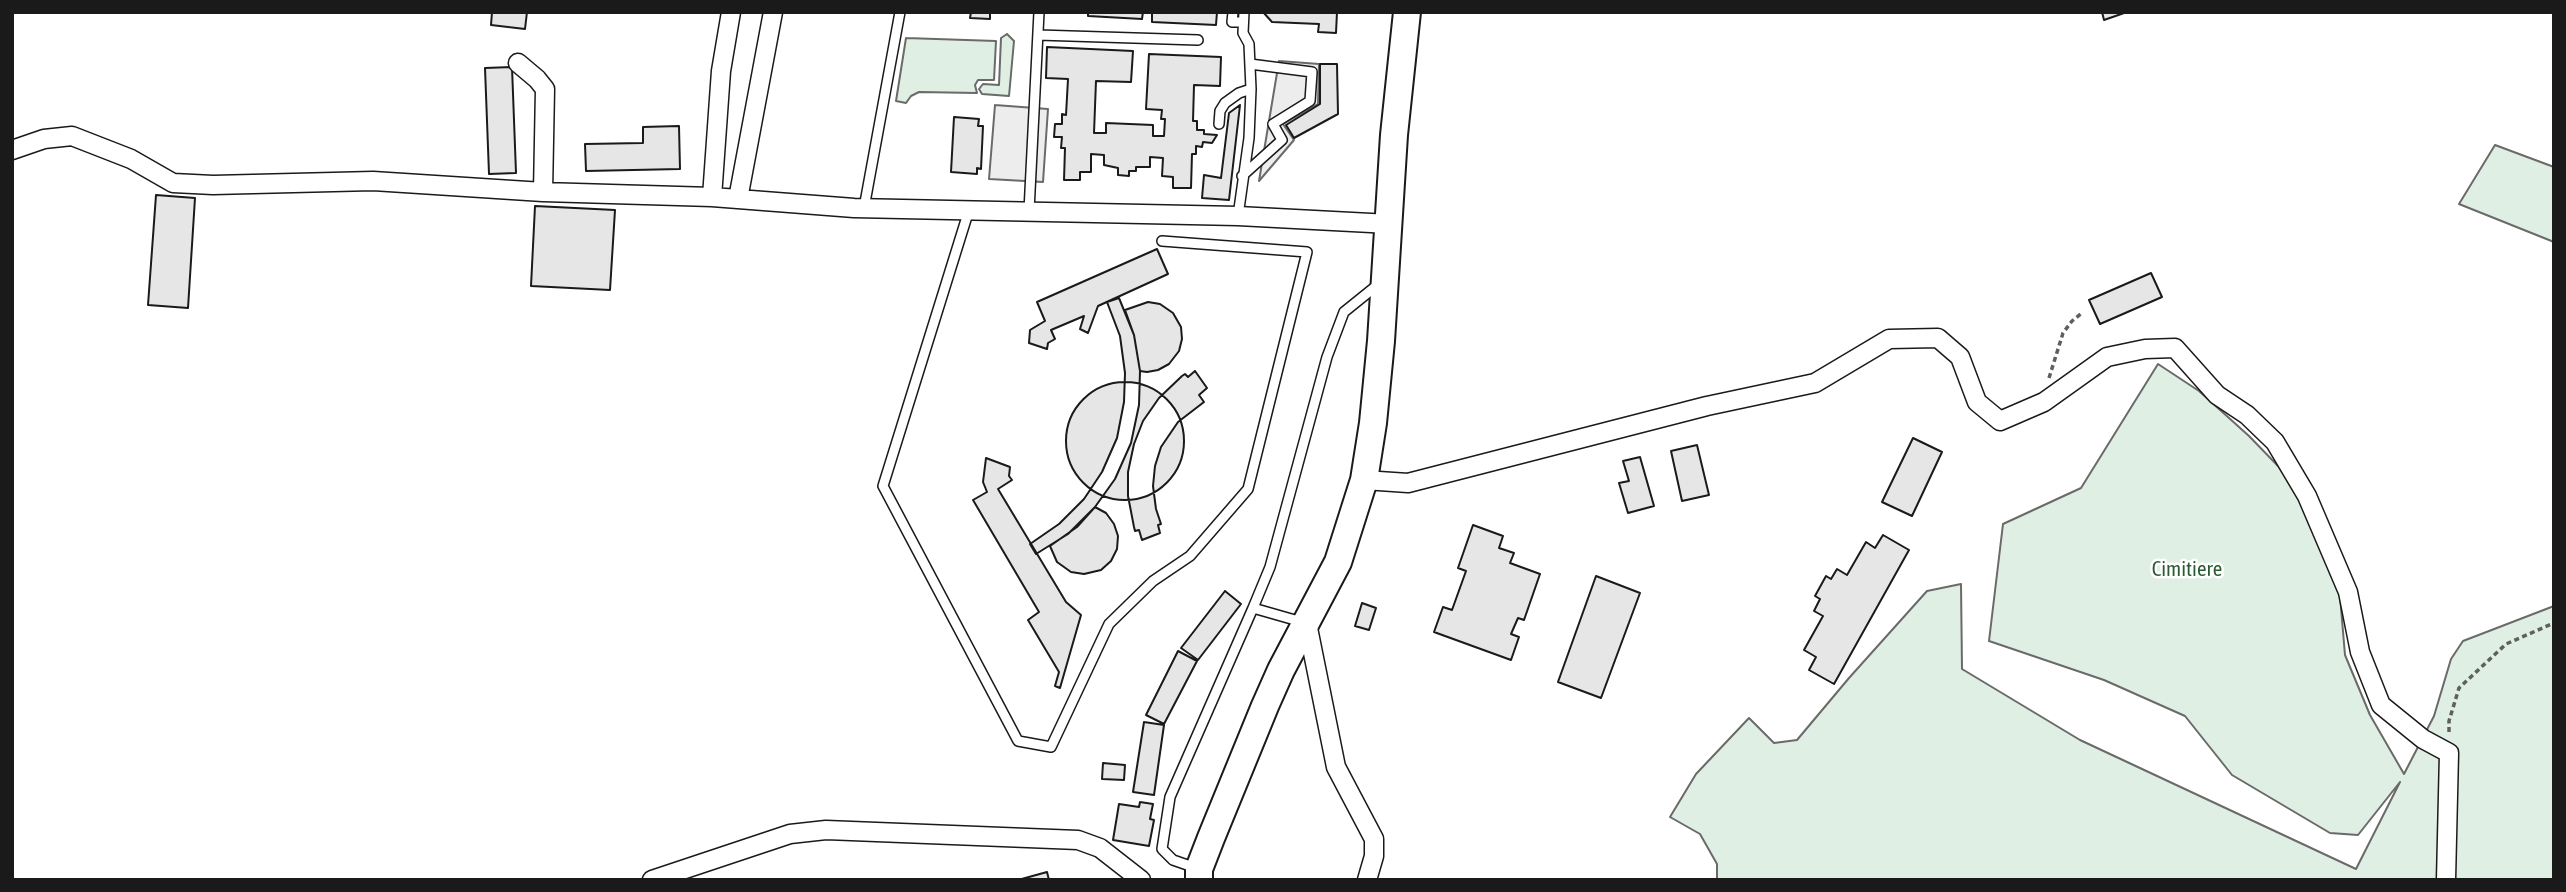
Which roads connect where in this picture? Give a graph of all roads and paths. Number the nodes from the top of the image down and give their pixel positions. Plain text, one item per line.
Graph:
1 (731, 12) edge
2 (773, 12) edge
3 (900, 12) edge
4 (1039, 12) edge
5 (1233, 12) edge
6 (1407, 12) edge
7 (1243, 17) edge
8 (1038, 35) junction
9 (1199, 40) dead end
10 (518, 63) dead end
11 (1250, 64) junction
12 (1251, 89) junction
13 (1219, 124) dead end
14 (12, 150) edge
15 (1242, 176) junction
16 (543, 192) junction
17 (712, 197) junction
18 (738, 199) junction
19 (864, 208) junction
20 (969, 210) junction
21 (1029, 211) junction
22 (1238, 216) junction
23 (1390, 224) junction
24 (1162, 241) dead end
25 (1384, 280) junction
26 (2082, 313) dead end
27 (2044, 402) junction
28 (1364, 480) junction
29 (1253, 608) junction
30 (1307, 623) junction
31 (2554, 623) edge
32 (2449, 753) junction
33 (1199, 874) edge
34 (652, 880) edge
35 (1142, 880) edge
36 (1367, 880) edge
37 (2446, 880) edge

1 - 17 street
2 - 18 street
3 - 19 lane
4 - 8 lane
5 - 7 lane
6 - 23 main road
7 - 11 lane
8 - 9 lane
8 - 21 lane
10 - 16 street
11 - 12 lane
11 - 15 lane
12 - 13 lane
12 - 15 lane
14 - 16 street
15 - 22 lane
16 - 17 street
17 - 18 street
18 - 19 street
19 - 20 street
20 - 21 street
20 - 24 lane
21 - 22 street
22 - 23 street
23 - 25 main road
25 - 28 main road
25 - 29 lane
26 - 27 path
27 - 28 street
27 - 32 street
28 - 30 main road
29 - 30 lane
29 - 33 lane
30 - 33 main road
30 - 36 street
31 - 32 path
32 - 37 street
34 - 35 street

